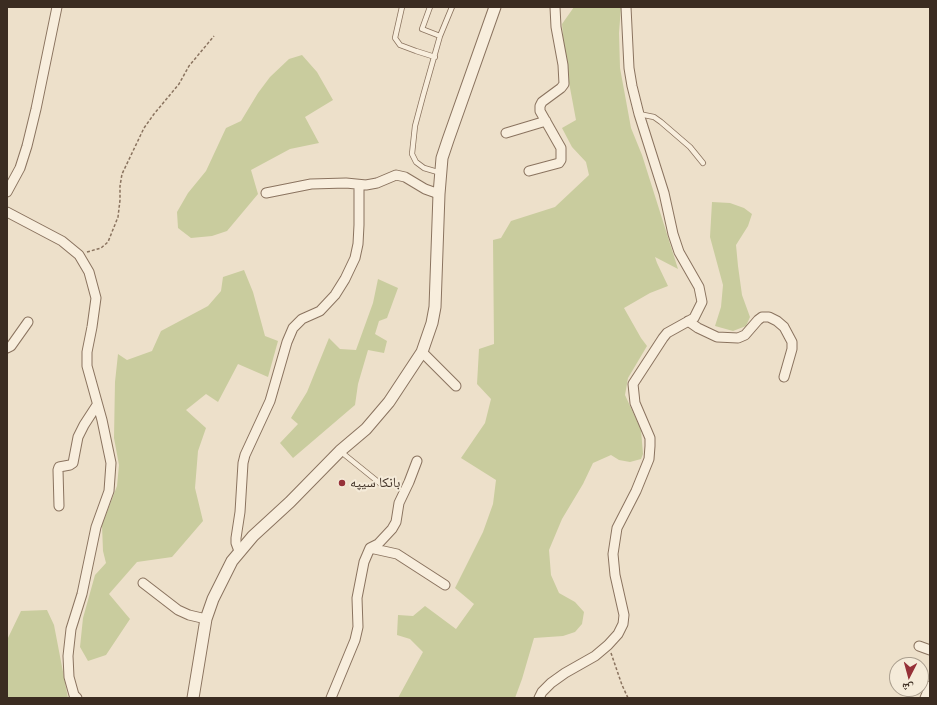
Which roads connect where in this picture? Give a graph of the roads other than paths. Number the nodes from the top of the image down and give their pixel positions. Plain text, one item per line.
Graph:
1 (57, 7) edge
2 (402, 7) edge
3 (430, 7) edge
4 (452, 7) edge
5 (495, 7) edge
6 (556, 7) edge
7 (626, 7) edge
8 (440, 36) junction
9 (435, 57) junction
10 (639, 114) junction
11 (546, 121) junction
12 (506, 133) dead end
13 (703, 163) dead end
14 (529, 171) dead end
15 (441, 173) junction
16 (359, 185) junction
17 (7, 192) edge
18 (266, 193) dead end
19 (439, 194) junction
20 (7, 212) edge
21 (688, 321) junction
22 (28, 322) dead end
23 (7, 348) edge
24 (422, 352) junction
25 (784, 377) dead end
26 (456, 386) dead end
27 (97, 405) junction
28 (340, 451) junction
29 (417, 461) dead end
30 (382, 485) dead end
31 (59, 506) dead end
32 (370, 548) junction
33 (239, 552) junction
34 (143, 584) dead end
35 (445, 585) dead end
36 (206, 619) junction
37 (919, 646) dead end
38 (930, 650) edge
39 (930, 686) edge
40 (76, 698) edge
41 (193, 698) edge
42 (331, 698) edge
43 (539, 698) edge
44 (924, 698) edge

1 - 17 street
2 - 9 lane
3 - 8 lane
4 - 8 lane
5 - 15 street
6 - 11 street
7 - 10 street
8 - 9 lane
9 - 15 lane
10 - 13 lane
10 - 21 street
11 - 12 street
11 - 14 street
15 - 19 street
16 - 18 street
16 - 19 street
16 - 33 street
19 - 24 street
20 - 27 street
21 - 25 street
21 - 43 street
22 - 23 street
24 - 26 street
24 - 28 street
27 - 31 street
27 - 40 street
28 - 30 lane
28 - 33 street
29 - 32 street
32 - 35 street
32 - 42 street
33 - 36 street
34 - 36 street
36 - 41 street
37 - 38 street
39 - 44 street

